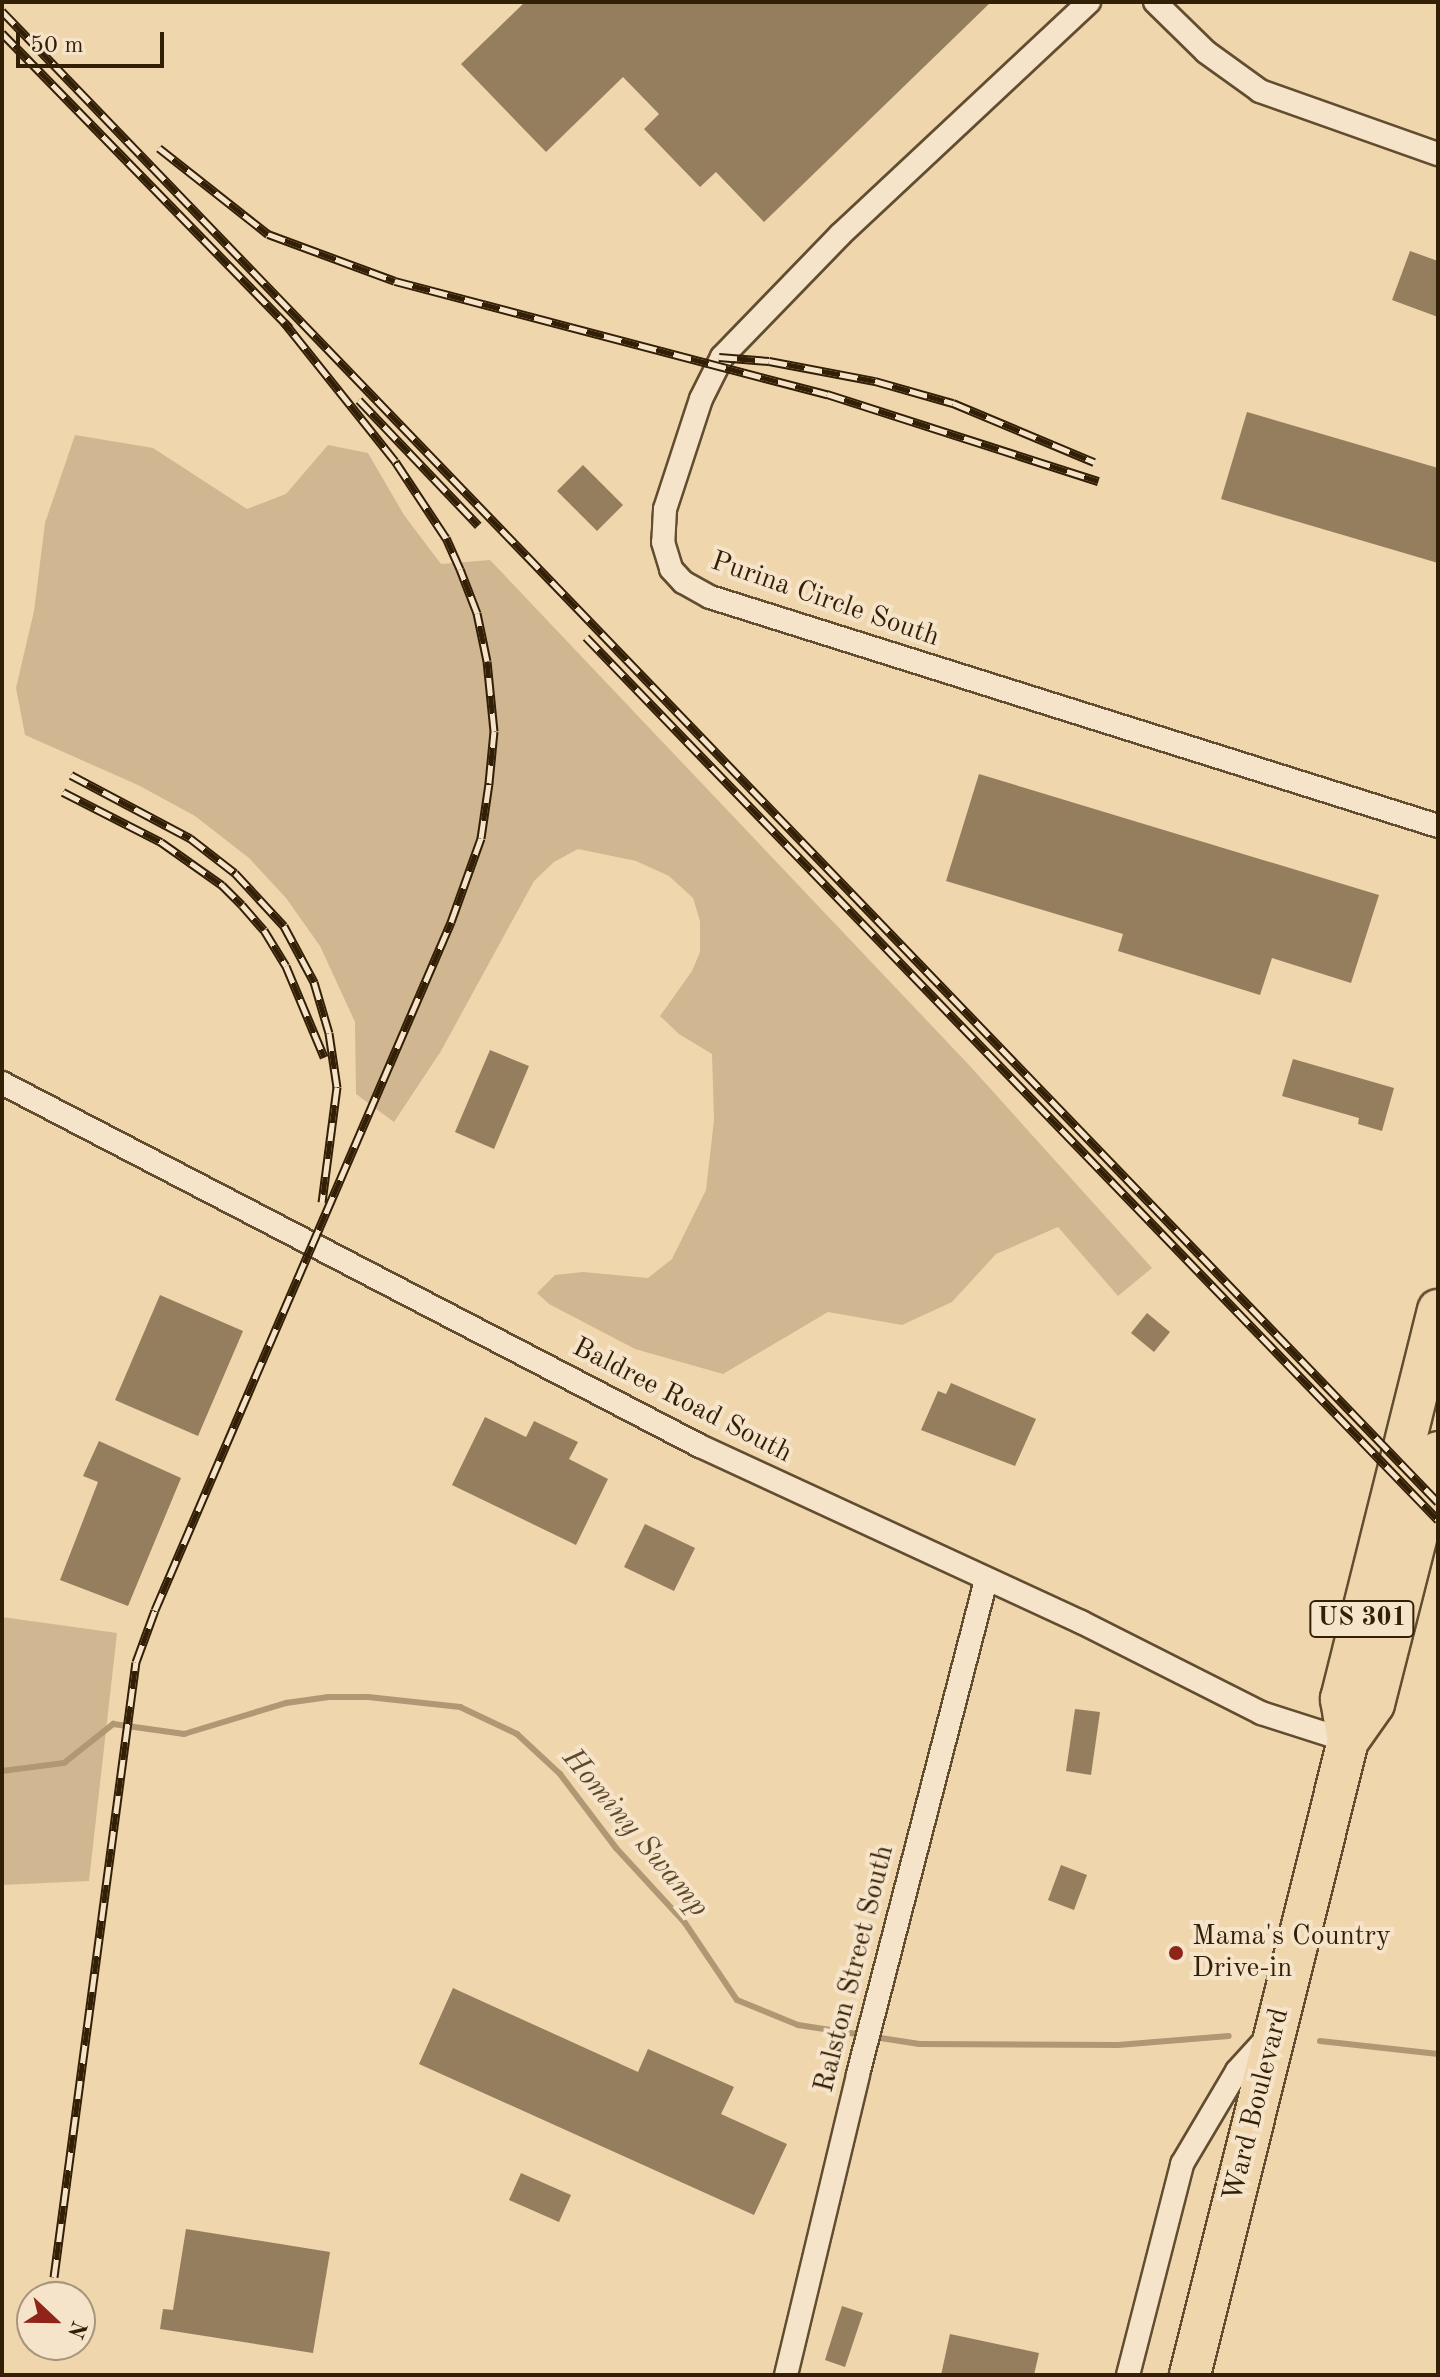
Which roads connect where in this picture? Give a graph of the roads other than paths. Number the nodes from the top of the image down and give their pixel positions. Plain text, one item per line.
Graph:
1 (1089, 2) edge
2 (1155, 2) edge
3 (1438, 154) edge
4 (1438, 826) edge
5 (2, 1083) edge
6 (1438, 1310) edge
7 (1438, 1452) edge
8 (986, 1580) junction
9 (1348, 1741) junction
10 (1277, 2027) junction
11 (786, 2375) edge
12 (1128, 2375) edge
13 (1190, 2375) edge

1 - 4 street, Purina Circle South
2 - 3 street
5 - 8 street, Baldree Road South
6 - 9 highway, Ward Boulevard / US 301
7 - 9 highway, Ward Boulevard / US 301
8 - 9 street, Baldree Road South
8 - 11 street, Ralston Street South
9 - 10 highway, Ward Boulevard
10 - 12 street
10 - 13 highway, Ward Boulevard

